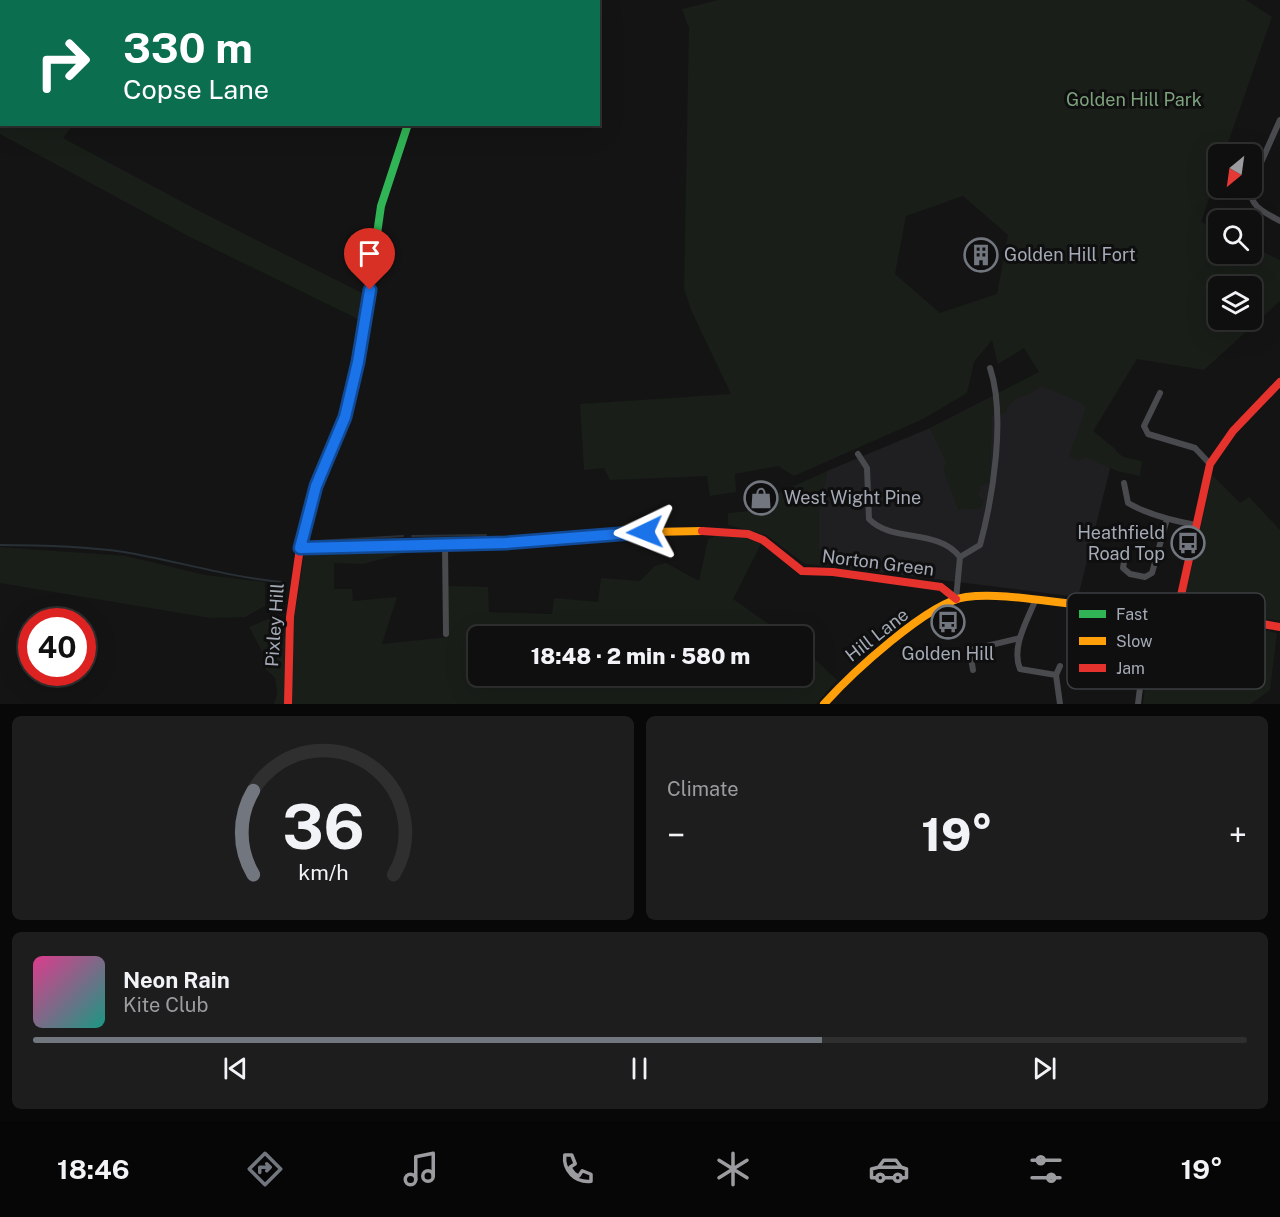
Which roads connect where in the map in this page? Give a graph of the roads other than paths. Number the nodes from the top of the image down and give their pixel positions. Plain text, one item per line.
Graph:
1 (1280, 120) edge
2 (407, 126) edge
3 (1262, 160) edge
4 (1250, 198) edge
5 (1280, 221) edge
6 (990, 368) dead end
7 (1280, 382) edge
8 (1160, 393) dead end
9 (858, 454) dead end
10 (1209, 464) junction
11 (1124, 483) dead end
12 (1128, 503) junction
13 (1123, 509) dead end
14 (1167, 519) junction
15 (1196, 525) junction
16 (446, 544) junction
17 (300, 548) junction
18 (960, 557) junction
19 (1124, 562) dead end
20 (1181, 593) edge
21 (956, 599) junction
22 (1035, 601) junction
23 (1067, 603) edge
24 (1265, 624) edge
25 (1280, 627) edge
26 (446, 634) dead end
27 (1020, 638) junction
28 (1060, 666) dead end
29 (973, 669) dead end
30 (1056, 675) junction
31 (1140, 689) edge
32 (288, 704) edge
33 (824, 704) edge
34 (1060, 704) edge
35 (1138, 704) edge

1 - 3 street
2 - 17 street, Pixley Hill
4 - 5 street
6 - 18 street
7 - 10 street
8 - 10 street
9 - 18 street
10 - 15 street
11 - 12 street
12 - 13 street
12 - 14 street
14 - 15 street
14 - 19 street
15 - 20 street
16 - 17 street, Norton Green
16 - 21 street, Norton Green
16 - 26 street
17 - 32 street, Pixley Hill
18 - 21 street
21 - 22 street
21 - 33 street, Hill Lane
22 - 23 street
22 - 27 street
24 - 25 street
27 - 29 street
27 - 30 street
28 - 30 street
30 - 34 street
31 - 35 street

